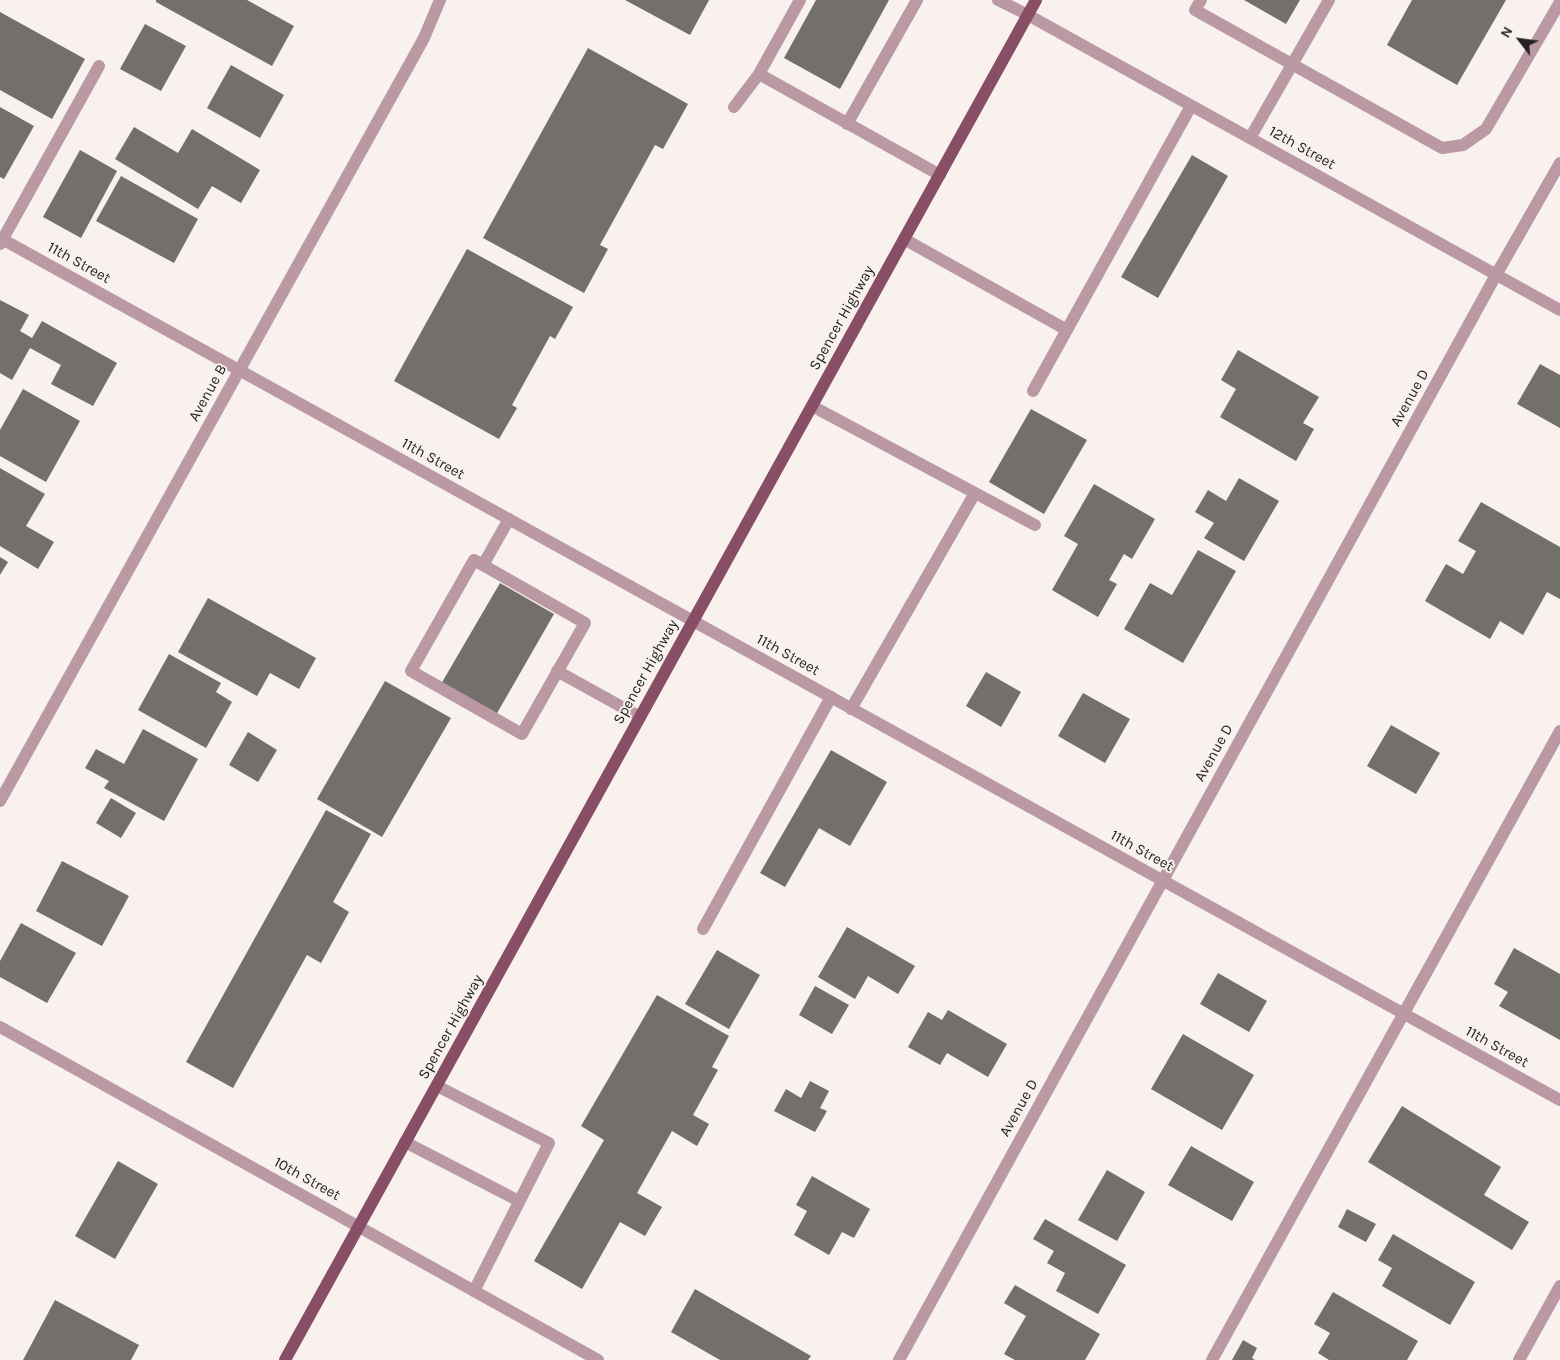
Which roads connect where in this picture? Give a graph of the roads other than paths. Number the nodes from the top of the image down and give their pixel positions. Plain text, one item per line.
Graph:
1 (440, 0) edge
2 (800, 0) edge
3 (917, 0) edge
4 (998, 0) edge
5 (1036, 0) edge
6 (1201, 0) edge
7 (1328, 0) edge
8 (1560, 2) edge
9 (1028, 15) junction
10 (1292, 64) junction
11 (99, 66) dead end
12 (759, 74) junction
13 (1192, 106) junction
14 (734, 107) dead end
15 (847, 124) junction
16 (1250, 138) junction
17 (1560, 163) edge
18 (940, 175) junction
19 (904, 239) junction
20 (1, 240) edge
21 (1496, 275) junction
22 (1560, 310) edge
23 (1067, 330) junction
24 (239, 370) junction
25 (1033, 391) dead end
26 (812, 406) junction
27 (975, 493) junction
28 (509, 519) junction
29 (1035, 525) dead end
30 (483, 565) junction
31 (693, 621) junction
32 (557, 671) junction
33 (831, 697) junction
34 (851, 708) junction
35 (640, 717) junction
36 (1560, 731) edge
37 (0, 801) edge
38 (1162, 880) junction
39 (703, 929) dead end
40 (1404, 1014) junction
41 (0, 1027) edge
42 (437, 1086) junction
43 (1560, 1100) edge
44 (405, 1142) junction
45 (519, 1200) junction
46 (359, 1226) junction
47 (1560, 1286) edge
48 (474, 1291) junction
49 (285, 1360) edge
50 (598, 1360) edge
51 (899, 1360) edge
52 (1212, 1360) edge
53 (1519, 1360) edge

1 - 24 street, Avenue B
2 - 12 street
3 - 15 street
4 - 9 street, 12th Street
5 - 9 main road, Spencer Highway
6 - 10 street
7 - 10 street
8 - 10 street
9 - 13 street, 12th Street
9 - 18 main road, Spencer Highway
10 - 16 street
11 - 20 street
12 - 14 street
12 - 15 street
13 - 16 street, 12th Street
13 - 23 street
15 - 18 street
16 - 21 street, 12th Street
17 - 21 street, Avenue D
18 - 19 main road, Spencer Highway
19 - 23 street
19 - 26 main road, Spencer Highway
20 - 24 street, 11th Street
21 - 22 street, 12th Street
21 - 38 street, Avenue D
23 - 25 street
24 - 28 street, 11th Street
24 - 37 street, Avenue B
26 - 27 street
26 - 31 main road, Spencer Highway
27 - 29 street
27 - 34 street
28 - 30 street
28 - 31 street, 11th Street
30 - 32 street
30 - 32 street
31 - 33 street, 11th Street
31 - 35 main road, Spencer Highway
32 - 35 street
33 - 34 street, 11th Street
33 - 39 street
34 - 38 street, 11th Street
35 - 42 main road, Spencer Highway
36 - 40 street
38 - 40 street, 11th Street
38 - 51 street, Avenue D
40 - 43 street, 11th Street
40 - 52 street
41 - 46 street, 10th Street
42 - 44 main road, Spencer Highway
42 - 45 street
44 - 45 street
44 - 46 main road, Spencer Highway
45 - 48 street
46 - 48 street, 10th Street
46 - 49 main road, Spencer Highway
47 - 53 street
48 - 50 street, 10th Street

